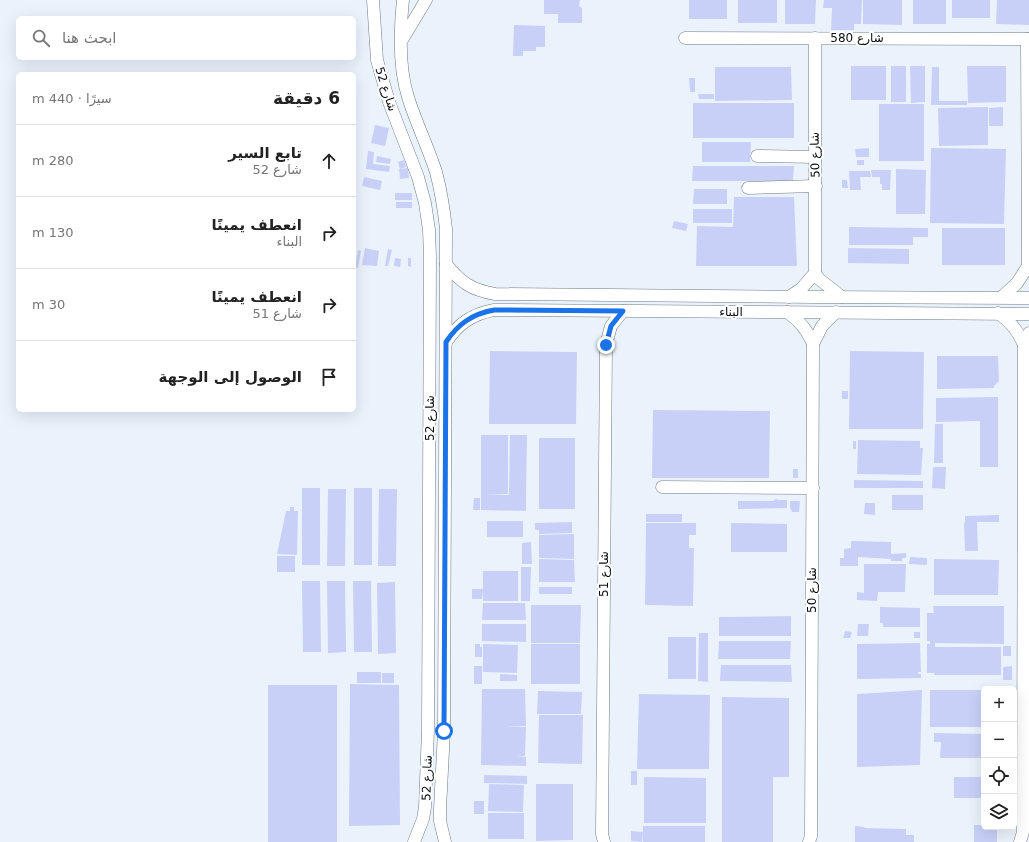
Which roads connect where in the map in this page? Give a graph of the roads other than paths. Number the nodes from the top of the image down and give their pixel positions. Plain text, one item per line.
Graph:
1 (373, 0) edge
2 (403, 0) edge
3 (426, 0) edge
4 (685, 38) dead end
5 (815, 38) junction
6 (1028, 39) edge
7 (402, 40) junction
8 (757, 156) dead end
9 (815, 157) junction
10 (816, 186) junction
11 (748, 188) dead end
12 (446, 264) junction
13 (1028, 268) edge
14 (815, 273) junction
15 (788, 297) junction
16 (842, 297) junction
17 (1002, 297) junction
18 (1029, 298) edge
19 (623, 311) junction
20 (787, 312) junction
21 (836, 312) junction
22 (998, 313) junction
23 (1029, 314) edge
24 (1029, 333) edge
25 (446, 342) junction
26 (813, 344) junction
27 (1024, 345) junction
28 (662, 487) dead end
29 (813, 488) junction
30 (1023, 839) edge
31 (811, 840) edge
32 (414, 842) edge
33 (445, 842) edge
34 (604, 842) edge

1 - 32 street, شارع 52
2 - 7 street, شارع 52
3 - 7 street
4 - 5 street, شارع 580
5 - 6 street, شارع 580
5 - 9 street, شارع 50
6 - 13 street
7 - 12 street, شارع 52
8 - 9 street
9 - 10 street, شارع 50
10 - 11 street
10 - 14 street, شارع 50
12 - 15 street, البناء
12 - 25 street, شارع 52
13 - 17 street
14 - 15 street
14 - 16 street
15 - 16 street, البناء
16 - 17 street, البناء
17 - 18 street, البناء
19 - 20 street, البناء
19 - 25 street, البناء
19 - 34 street, شارع 51
20 - 21 street, البناء
20 - 26 street, شارع 50
21 - 22 street, البناء
21 - 26 street, شارع 50
22 - 23 street, البناء
22 - 27 street
24 - 27 street
25 - 33 street, شارع 52
26 - 29 street, شارع 50
27 - 30 street
28 - 29 street
29 - 31 street, شارع 50

